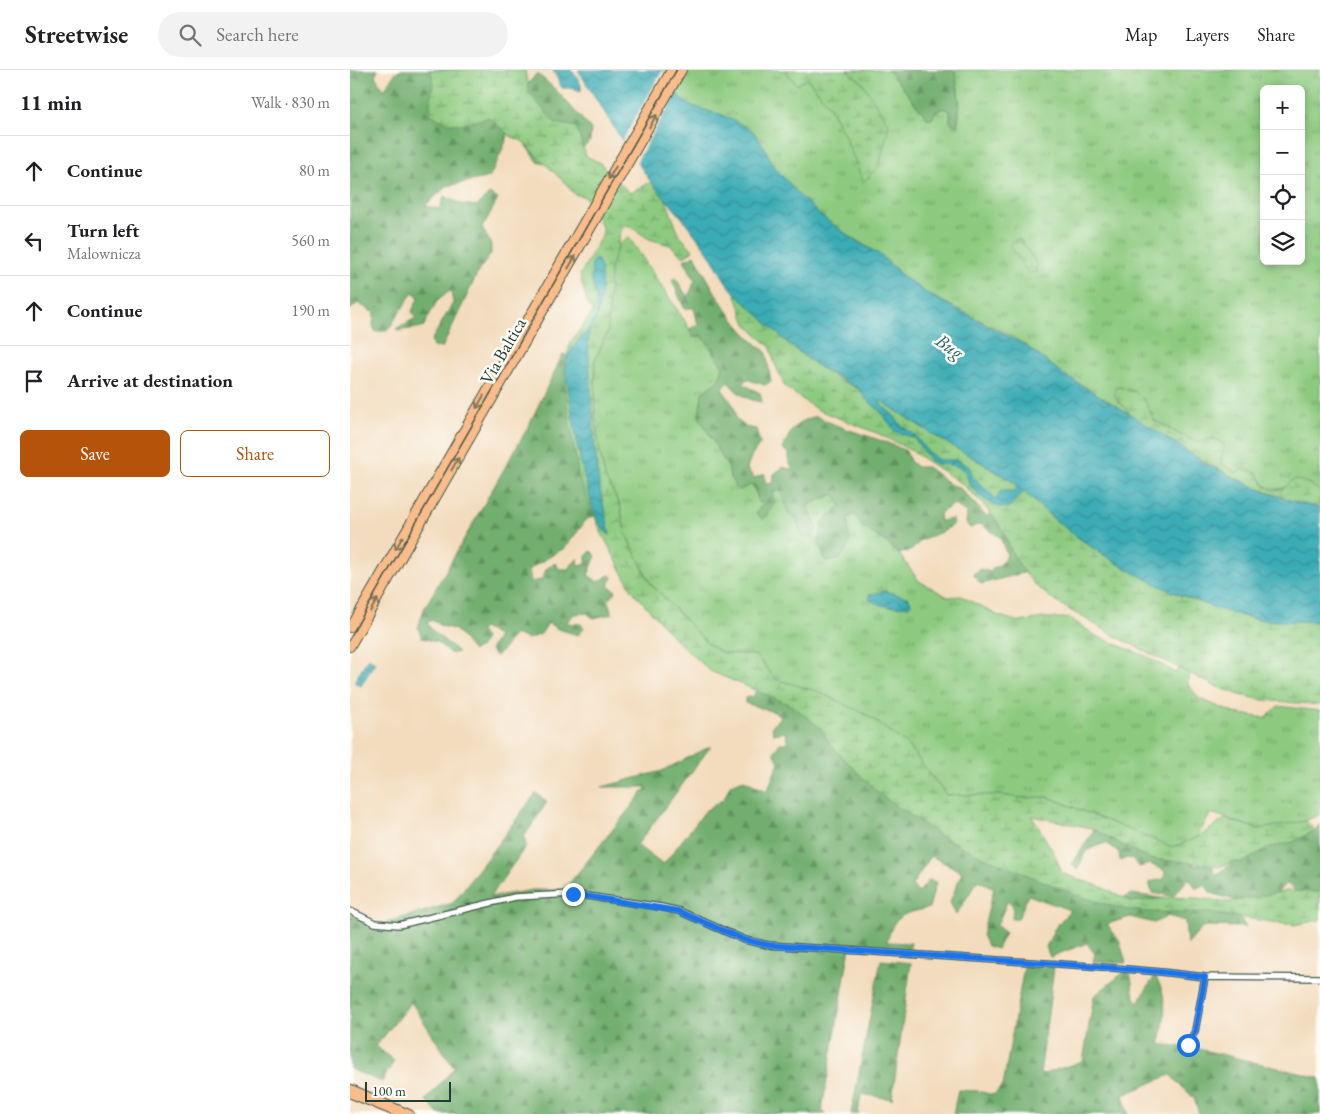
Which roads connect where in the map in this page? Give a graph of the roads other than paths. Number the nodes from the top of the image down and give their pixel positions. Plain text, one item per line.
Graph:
1 (671, 70) edge
2 (682, 70) edge
3 (350, 628) edge
4 (350, 647) edge
5 (350, 912) edge
6 (1205, 977) junction
7 (1320, 978) edge
8 (1188, 1045) dead end
9 (350, 1088) edge
10 (350, 1094) edge
11 (399, 1114) edge
12 (410, 1114) edge

1 -> 3 highway, Via Baltica
4 -> 2 highway, Via Baltica
5 - 6 street
6 - 7 street
6 - 8 street
9 - 12 main road
10 - 11 main road

